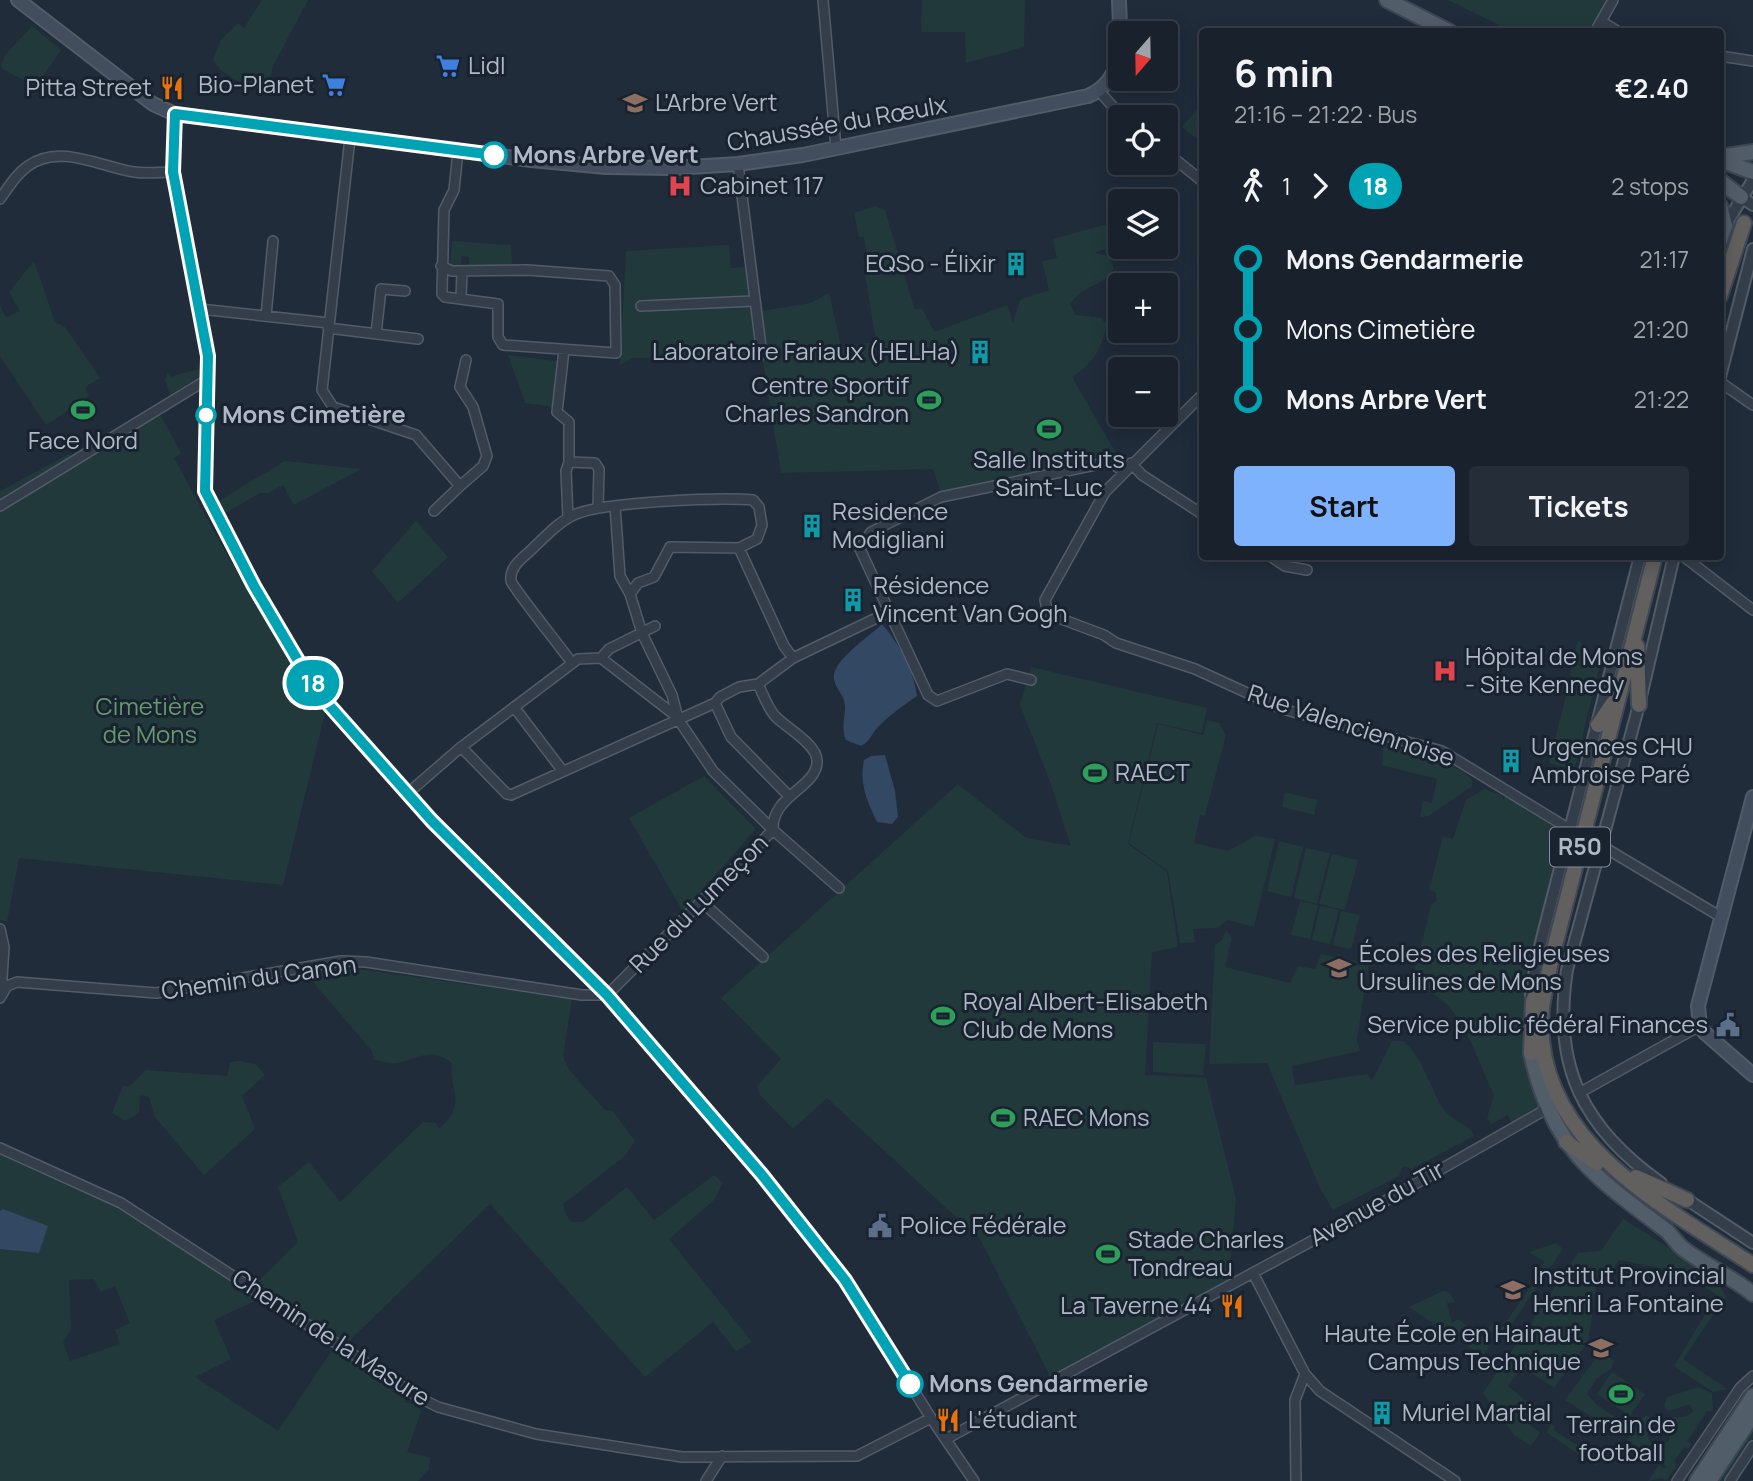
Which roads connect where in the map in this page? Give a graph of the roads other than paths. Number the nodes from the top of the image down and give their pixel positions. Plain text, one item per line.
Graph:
1 (823, 0) edge
2 (1119, 0) edge
3 (1387, 0) edge
4 (1613, 0) edge
5 (23, 2) edge
6 (1601, 21) junction
7 (1428, 27) edge
8 (1597, 28) edge
9 (1612, 28) edge
10 (1724, 57) edge
11 (1753, 61) edge
12 (1100, 91) junction
13 (1112, 105) edge
14 (175, 114) junction
15 (350, 138) junction
16 (836, 148) junction
17 (458, 151) junction
18 (1753, 152) edge
19 (1724, 157) edge
20 (1724, 160) edge
21 (1178, 162) edge
22 (738, 164) junction
23 (173, 172) junction
24 (1753, 172) edge
25 (1199, 179) edge
26 (1753, 180) edge
27 (1740, 195) edge
28 (0, 199) edge
29 (1744, 223) dead end
30 (1724, 231) edge
31 (273, 241) dead end
32 (1753, 249) edge
33 (441, 267) junction
34 (463, 272) junction
35 (1724, 284) edge
36 (405, 291) dead end
37 (461, 298) junction
38 (754, 301) junction
39 (641, 306) dead end
40 (201, 309) junction
41 (266, 316) junction
42 (328, 326) junction
43 (376, 334) junction
44 (418, 339) dead end
45 (564, 350) junction
46 (759, 357) dead end
47 (466, 360) dead end
48 (1724, 363) edge
49 (208, 379) junction
50 (1724, 382) edge
51 (1199, 398) edge
52 (1753, 405) edge
53 (569, 462) junction
54 (1131, 463) junction
55 (1123, 471) junction
56 (460, 486) junction
57 (0, 506) edge
58 (615, 506) junction
59 (598, 508) junction
60 (434, 511) dead end
61 (1199, 512) edge
62 (568, 518) junction
63 (738, 548) junction
64 (1276, 560) edge
65 (1639, 560) edge
66 (1654, 560) edge
67 (1673, 560) edge
68 (1688, 560) edge
69 (1307, 570) dead end
70 (630, 594) junction
71 (1753, 610) edge
72 (889, 612) junction
73 (1640, 613) junction
74 (655, 626) dead end
75 (642, 633) junction
76 (601, 658) junction
77 (793, 658) junction
78 (572, 663) junction
79 (1031, 680) dead end
80 (1623, 683) junction
81 (758, 684) junction
82 (715, 703) junction
83 (1639, 705) junction
84 (514, 707) junction
85 (678, 718) junction
86 (1598, 725) junction
87 (461, 747) junction
88 (562, 771) junction
89 (408, 793) junction
90 (789, 796) junction
91 (1753, 797) edge
92 (773, 830) junction
93 (1571, 830) junction
94 (1602, 846) junction
95 (839, 888) dead end
96 (702, 902) junction
97 (1721, 917) junction
98 (0, 929) edge
99 (763, 957) dead end
100 (1551, 961) junction
101 (607, 995) junction
102 (0, 998) edge
103 (1702, 1025) junction
104 (1531, 1053) junction
105 (1753, 1075) edge
106 (1579, 1093) junction
107 (1562, 1102) junction
108 (1549, 1112) junction
109 (1566, 1142) junction
110 (0, 1148) edge
111 (1687, 1200) junction
112 (1678, 1215) junction
113 (1670, 1233) junction
114 (1753, 1243) edge
115 (1753, 1265) edge
116 (1253, 1272) junction
117 (1753, 1287) edge
118 (1753, 1294) edge
119 (1305, 1374) junction
120 (1753, 1376) edge
121 (1753, 1396) edge
122 (1753, 1415) edge
123 (931, 1418) junction
124 (946, 1439) junction
125 (1753, 1446) edge
126 (722, 1456) junction
127 (706, 1481) edge
128 (974, 1481) edge
129 (1296, 1481) edge
130 (1455, 1481) edge
131 (1677, 1481) edge
132 (1697, 1481) edge
133 (1709, 1481) edge
134 (1730, 1481) edge

1 - 16 street
2 - 12 main road
3 - 7 main road
4 - 6 street
5 - 14 main road, Chaussée du Rœulx
6 - 8 street
6 - 9 street
10 - 11 street
12 - 13 street
12 - 16 main road, Chaussée du Rœulx
14 - 15 main road, Chaussée du Rœulx
14 - 23 street
15 - 17 main road, Chaussée du Rœulx
15 - 42 street
16 - 22 main road, Chaussée du Rœulx
17 - 22 main road, Chaussée du Rœulx
17 - 33 street
18 - 19 main road
20 - 24 main road
21 - 25 street
22 - 38 street
23 - 28 street
23 - 40 street
26 - 27 street
27 - 30 street
29 - 35 highway
31 - 41 street
32 - 48 street
33 - 34 street
33 - 37 street
34 - 37 street
34 - 45 street
36 - 43 street
37 - 45 street
38 - 39 street
38 - 46 street
40 - 41 street
40 - 49 street
41 - 42 street
42 - 43 street
42 - 56 street
43 - 44 street
45 - 53 street
47 - 56 street
49 - 57 street
49 - 89 street
50 - 52 street
51 - 54 street
53 - 59 street
53 - 62 street
54 - 55 street
54 - 61 street
55 - 72 street
55 - 93 street, Rue Valenciennoise
56 - 60 street
58 - 59 street
58 - 63 street
58 - 70 street
59 - 62 street
62 - 78 street
63 - 70 street
63 - 77 street
64 - 69 street
65 - 86 street
66 - 73 highway, R50
67 - 83 street
68 - 71 street
70 - 75 street
72 - 77 street
72 - 79 street
73 - 80 highway, R50
73 - 83 highway
74 - 75 street
75 - 76 street
75 - 85 street
76 - 78 street
76 - 85 street, Rue du Lumeçon
77 - 81 street
78 - 84 street
80 - 86 highway
80 - 100 highway, R50
81 - 82 street
81 - 90 street
82 - 85 street
82 - 90 street
83 - 94 street
84 - 87 street
84 - 88 street
85 - 88 street
85 - 92 street, Rue du Lumeçon
86 - 93 street
87 - 88 street
87 - 89 street
89 - 101 street
90 - 92 street
91 - 97 main road
92 - 95 street
92 - 96 street, Rue du Lumeçon
93 - 104 street
94 - 97 street
94 - 106 street
96 - 99 street
96 - 101 street, Rue du Lumeçon
97 - 103 main road
98 - 102 street
100 - 104 highway
100 - 107 highway, R50
101 - 102 street, Chemin du Canon
101 - 123 street
103 - 105 main road
103 - 106 street
104 - 108 main road
106 - 111 street
107 - 111 highway
107 - 112 highway, R50
108 - 109 main road
108 - 116 street, Avenue du Tir
109 - 112 highway
109 - 113 main road
110 - 126 street, Chemin de la Masure
111 - 114 street
112 - 115 highway, R50
113 - 117 street
113 - 118 main road
116 - 119 street
116 - 124 street, Avenue du Tir
119 - 129 street
119 - 130 street
120 - 131 street
121 - 132 main road
122 - 133 main road
123 - 124 street
123 - 126 street, Chemin de la Masure
124 - 128 street
125 - 134 street
126 - 127 street

